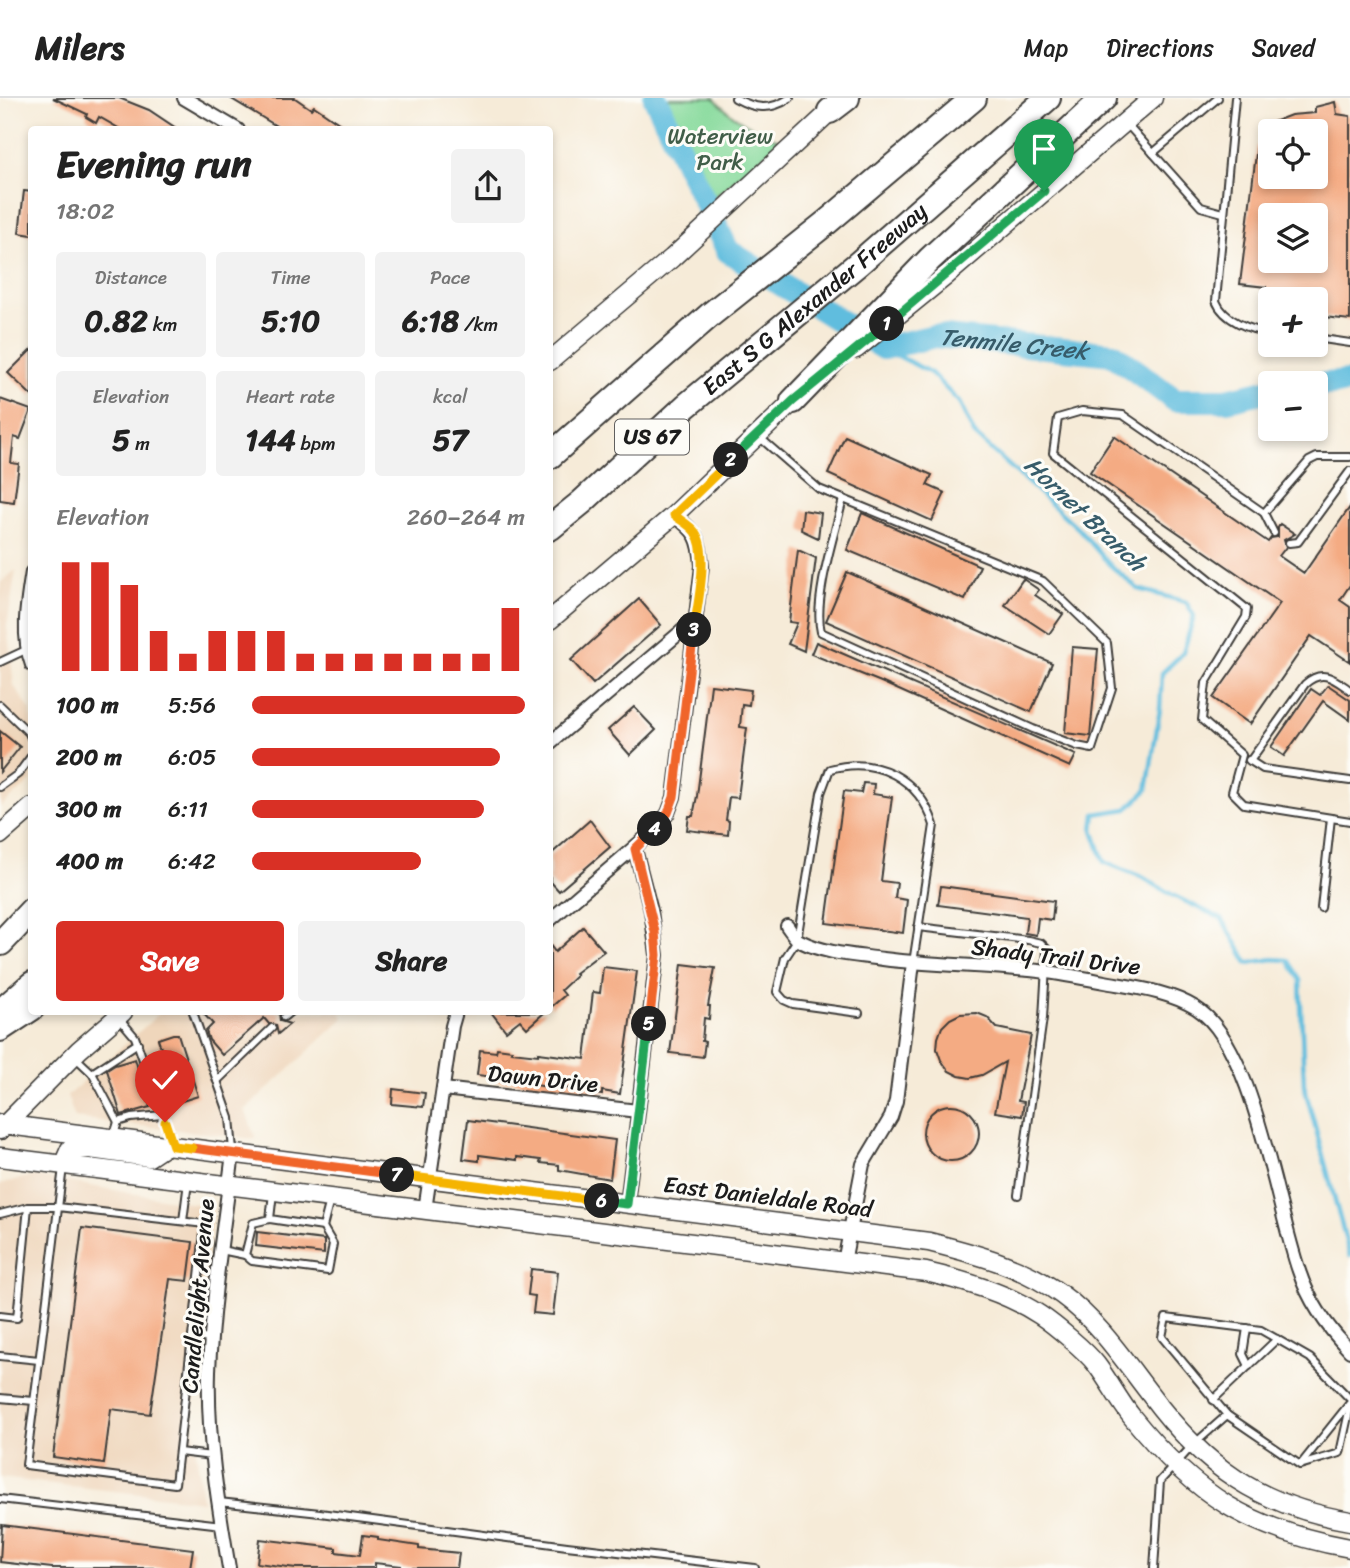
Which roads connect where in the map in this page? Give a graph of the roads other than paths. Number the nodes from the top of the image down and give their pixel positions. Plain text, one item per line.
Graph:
1 (184, 98) edge
2 (735, 98) edge
3 (790, 98) edge
4 (974, 98) edge
5 (1048, 98) edge
6 (1104, 98) edge
7 (1153, 98) edge
8 (1218, 98) edge
9 (1235, 98) edge
10 (747, 100) edge
11 (840, 102) edge
12 (1125, 122) junction
13 (231, 126) edge
14 (1153, 153) junction
15 (1223, 214) junction
16 (939, 267) junction
17 (1258, 331) edge
18 (1328, 340) edge
19 (1350, 343) edge
20 (553, 358) edge
21 (793, 401) joint
22 (757, 435) junction
23 (553, 453) edge
24 (1350, 457) edge
25 (1350, 471) edge
26 (843, 499) junction
27 (1264, 513) junction
28 (674, 515) junction
29 (553, 525) edge
30 (1274, 533) dead end
31 (1289, 543) dead end
32 (28, 602) edge
33 (553, 617) edge
34 (696, 619) junction
35 (28, 638) edge
36 (28, 648) edge
37 (0, 662) edge
38 (1350, 691) edge
39 (0, 705) edge
40 (28, 732) edge
41 (553, 740) edge
42 (1242, 755) junction
43 (28, 760) edge
44 (1250, 761) junction
45 (1350, 781) edge
46 (0, 787) edge
47 (28, 810) edge
48 (1331, 818) junction
49 (1350, 821) edge
50 (0, 835) edge
51 (635, 849) junction
52 (1321, 908) dead end
53 (28, 915) edge
54 (553, 917) edge
55 (28, 919) edge
56 (787, 926) dead end
57 (918, 927) junction
58 (797, 940) junction
59 (1, 943) edge
60 (913, 962) junction
61 (1047, 972) junction
62 (28, 988) edge
63 (28, 1011) edge
64 (0, 1012) edge
65 (859, 1013) dead end
66 (120, 1015) edge
67 (122, 1015) edge
68 (194, 1015) edge
69 (455, 1015) edge
70 (272, 1028) dead end
71 (0, 1029) edge
72 (138, 1043) junction
73 (74, 1056) junction
74 (92, 1073) junction
75 (217, 1081) junction
76 (443, 1089) junction
77 (638, 1111) junction
78 (162, 1115) junction
79 (2, 1126) edge
80 (116, 1130) junction
81 (170, 1145) junction
82 (233, 1153) junction
83 (0, 1157) edge
84 (63, 1165) junction
85 (429, 1179) junction
86 (189, 1181) junction
87 (229, 1185) junction
88 (273, 1191) junction
89 (527, 1191) junction
90 (1018, 1195) dead end
91 (331, 1198) junction
92 (627, 1204) junction
93 (28, 1207) junction
94 (58, 1207) junction
95 (425, 1210) junction
96 (0, 1214) edge
97 (270, 1219) junction
98 (183, 1221) junction
99 (523, 1222) junction
100 (323, 1227) junction
101 (850, 1232) junction
102 (221, 1251) junction
103 (245, 1255) junction
104 (844, 1262) junction
105 (0, 1316) edge
106 (1247, 1328) junction
107 (192, 1337) junction
108 (211, 1339) junction
109 (1277, 1339) junction
110 (1350, 1351) edge
111 (0, 1356) edge
112 (39, 1360) junction
113 (1248, 1366) junction
114 (0, 1398) edge
115 (1213, 1400) junction
116 (34, 1401) junction
117 (1350, 1403) edge
118 (1227, 1415) junction
119 (1193, 1445) junction
120 (179, 1452) junction
121 (214, 1457) junction
122 (1174, 1464) junction
123 (1300, 1465) junction
124 (0, 1499) edge
125 (219, 1502) junction
126 (1350, 1521) edge
127 (222, 1525) junction
128 (1350, 1548) edge
129 (229, 1568) edge
130 (755, 1568) edge
131 (1154, 1568) edge

1 - 13 street
2 - 10 lane
3 - 10 lane
4 - 23 highway, US 67
5 - 29 highway, East S G Alexander Freeway / US 67
6 - 16 highway
7 - 12 main road
8 - 14 lane
9 - 15 lane
11 - 20 main road
12 - 14 lane
12 - 16 main road
14 - 15 lane
15 - 17 lane
16 - 21 highway
18 - 19 lane
21 - 22 main road
22 - 26 lane
22 - 28 main road
24 - 27 lane
25 - 31 lane
26 - 26 lane
27 - 30 lane
27 - 42 lane
28 - 33 main road
28 - 34 street
32 - 35 street
34 - 41 street
34 - 51 street
36 - 37 lane
38 - 44 lane
39 - 40 lane
42 - 44 lane
42 - 48 lane
43 - 46 lane
44 - 45 lane
47 - 50 main road
48 - 49 lane
48 - 52 lane
51 - 54 street
51 - 77 street
53 - 59 highway
55 - 59 highway
56 - 58 street
57 - 58 lane
57 - 60 lane
57 - 61 lane
58 - 60 street, Shady Trail Drive
58 - 65 lane
60 - 61 street, Shady Trail Drive
60 - 101 street
61 - 90 lane
61 - 110 street, Shady Trail Drive
62 - 64 highway
63 - 71 highway
66 - 73 main road
67 - 72 lane
68 - 75 lane
69 - 76 street
70 - 75 lane
72 - 74 lane
72 - 78 lane
73 - 74 lane
73 - 79 main road
74 - 80 lane
75 - 82 lane
76 - 77 street, Dawn Drive
76 - 85 street
77 - 92 street
78 - 80 lane
78 - 81 lane
79 - 80 main road, East Danieldale Road
80 - 81 main road, East Danieldale Road
81 - 82 main road, East Danieldale Road
81 - 84 main road
82 - 85 main road, East Danieldale Road
82 - 87 street, Candlelight Avenue
83 - 84 main road
84 - 86 main road
84 - 94 lane
85 - 89 main road, East Danieldale Road
85 - 95 street
86 - 87 main road
86 - 98 lane
87 - 88 main road
87 - 102 street, Candlelight Avenue
88 - 91 main road
88 - 97 lane
89 - 92 main road, East Danieldale Road
89 - 99 main road
91 - 95 main road
91 - 100 lane
92 - 101 main road, East Danieldale Road
93 - 94 lane
93 - 96 lane
93 - 105 lane
94 - 98 lane
94 - 112 lane
95 - 99 main road
97 - 100 lane
97 - 103 lane
98 - 107 lane
99 - 104 main road
100 - 103 lane
101 - 104 street
101 - 119 main road, East Danieldale Road
102 - 103 lane
102 - 108 street, Candlelight Avenue
104 - 122 main road
106 - 109 lane
106 - 113 lane
106 - 115 lane
107 - 108 lane
107 - 120 lane
108 - 121 street, Candlelight Avenue
109 - 113 lane
109 - 117 lane
111 - 112 lane
112 - 116 lane
113 - 115 lane
114 - 116 lane
115 - 118 lane
116 - 120 lane
117 - 123 lane
117 - 123 lane
118 - 119 lane
118 - 123 lane
119 - 122 lane
119 - 126 main road, East Danieldale Road
120 - 121 lane
121 - 125 street, Candlelight Avenue
122 - 128 main road
122 - 131 lane
124 - 127 lane
125 - 127 street, Candlelight Avenue
125 - 130 lane
127 - 129 street, Candlelight Avenue

